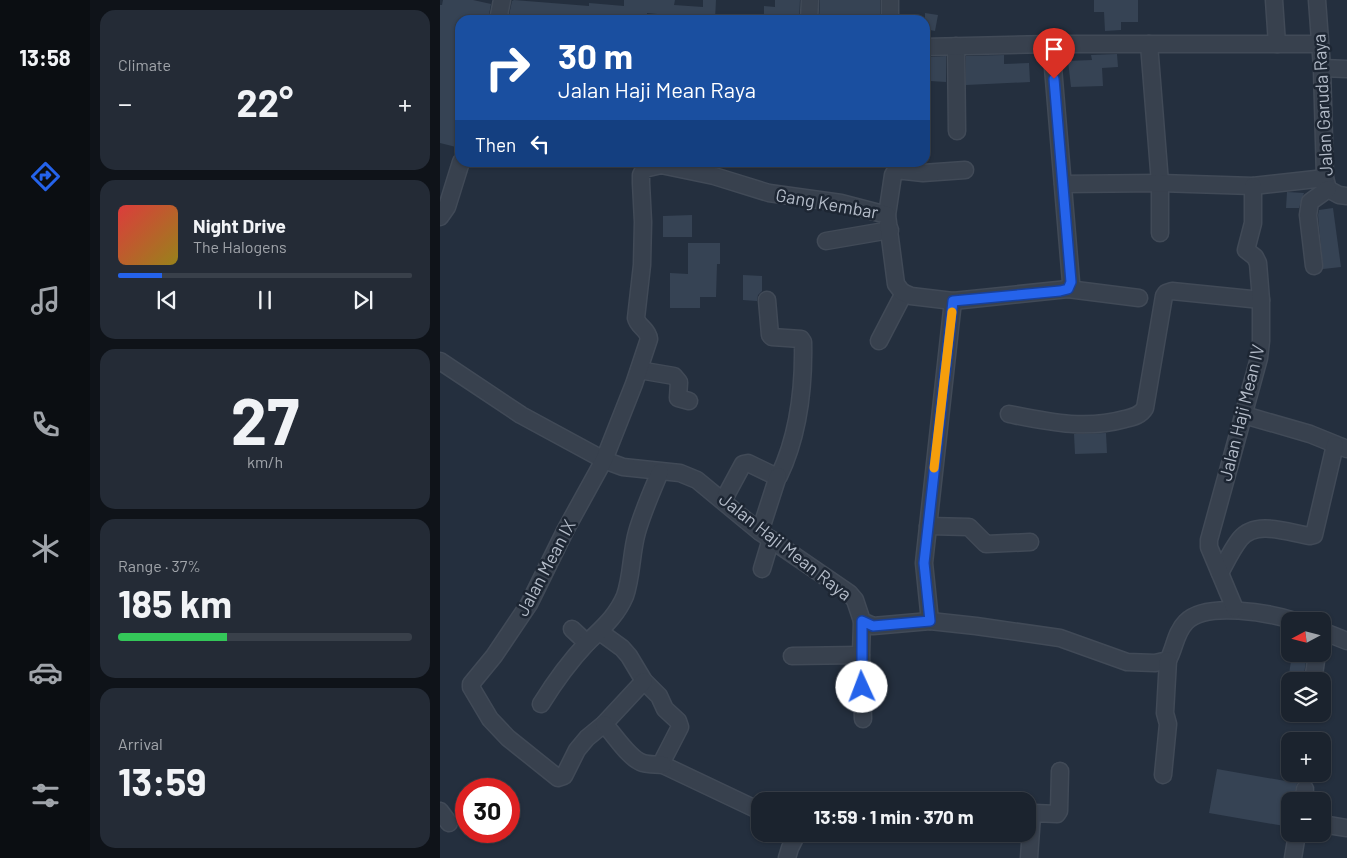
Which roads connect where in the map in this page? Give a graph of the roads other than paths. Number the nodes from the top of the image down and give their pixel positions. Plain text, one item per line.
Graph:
1 (502, 0) edge
2 (810, 0) edge
3 (890, 0) edge
4 (1274, 0) edge
5 (1317, 0) edge
6 (499, 15) edge
7 (809, 15) edge
8 (890, 15) edge
9 (1051, 44) junction
10 (1149, 44) junction
11 (1277, 44) junction
12 (1320, 44) junction
13 (956, 46) junction
14 (930, 47) edge
15 (1322, 68) junction
16 (1347, 69) edge
17 (957, 131) dead end
18 (459, 167) edge
19 (651, 167) edge
20 (694, 167) edge
21 (644, 169) joint
22 (716, 169) edge
23 (965, 170) dead end
24 (1160, 183) junction
25 (1063, 184) junction
26 (1327, 184) junction
27 (1254, 186) junction
28 (1347, 196) edge
29 (440, 217) edge
30 (888, 223) junction
31 (1160, 233) dead end
32 (826, 241) dead end
33 (1314, 266) dead end
34 (1068, 289) junction
35 (904, 293) junction
36 (1139, 298) dead end
37 (767, 300) dead end
38 (1261, 300) junction
39 (953, 301) junction
40 (879, 341) dead end
41 (440, 362) edge
42 (639, 370) junction
43 (689, 401) dead end
44 (1010, 414) dead end
45 (1244, 414) junction
46 (1341, 447) edge
47 (607, 454) junction
48 (660, 472) junction
49 (778, 476) junction
50 (723, 501) junction
51 (928, 526) junction
52 (766, 536) junction
53 (1030, 542) dead end
54 (762, 568) dead end
55 (1220, 573) junction
56 (1236, 609) junction
57 (1281, 617) edge
58 (862, 621) junction
59 (930, 621) junction
60 (572, 629) dead end
61 (600, 632) junction
62 (1331, 634) edge
63 (1347, 640) edge
64 (587, 643) junction
65 (861, 655) junction
66 (792, 656) dead end
67 (1168, 660) junction
68 (644, 681) junction
69 (541, 704) dead end
70 (863, 719) dead end
71 (604, 724) junction
72 (663, 765) junction
73 (1060, 771) dead end
74 (1163, 775) dead end
75 (751, 806) edge
76 (1331, 825) edge
77 (1347, 828) edge
78 (793, 842) edge
79 (1296, 842) edge
80 (787, 858) edge
81 (1029, 858) edge
82 (1293, 858) edge

1 - 6 street
2 - 7 street
3 - 8 street
4 - 11 street
5 - 12 street, Jalan Garuda Raya
9 - 10 street
9 - 13 street
9 - 25 street
10 - 11 street
10 - 24 street
11 - 12 street
12 - 15 street, Jalan Garuda Raya
13 - 14 street
13 - 17 street
15 - 16 street
15 - 26 street, Jalan Garuda Raya
18 - 29 street
19 - 21 street, Gang Kembar
20 - 22 street, Gang Kembar
21 - 42 street, Jalan Mean IX
22 - 30 street, Gang Kembar
23 - 30 street
24 - 25 street
24 - 27 street
24 - 31 street
25 - 34 street
26 - 27 street
26 - 28 street, Jalan Garuda Raya
26 - 33 street
27 - 38 street, Jalan Haji Mean IV
30 - 32 street
30 - 35 street, Gang Kembar
34 - 36 street
34 - 39 street
35 - 39 street
35 - 40 street
37 - 49 street
38 - 44 street
38 - 45 street, Jalan Haji Mean IV
39 - 51 street
41 - 47 street, Jalan Haji Mean Raya
42 - 43 street
42 - 47 street, Jalan Mean IX
45 - 46 street
45 - 55 street, Jalan Haji Mean IV
46 - 55 street
47 - 48 street, Jalan Haji Mean Raya
47 - 71 street, Jalan Mean IX
48 - 50 street, Jalan Haji Mean Raya
48 - 61 street
49 - 50 street
49 - 52 street
50 - 52 street, Jalan Haji Mean Raya
51 - 53 street
51 - 59 street
52 - 54 street
52 - 58 street, Jalan Haji Mean Raya
55 - 56 street, Jalan Haji Mean IV
56 - 57 street
56 - 67 street
58 - 59 street, Jalan Haji Mean Raya
58 - 65 street
59 - 67 street, Jalan Haji Mean Raya
60 - 64 street
61 - 64 street
61 - 68 street
62 - 63 street
64 - 69 street
65 - 66 street
65 - 70 street
67 - 74 street
68 - 71 street
68 - 72 street
71 - 72 street
72 - 75 street
73 - 81 street
76 - 77 street
78 - 80 street
79 - 82 street

